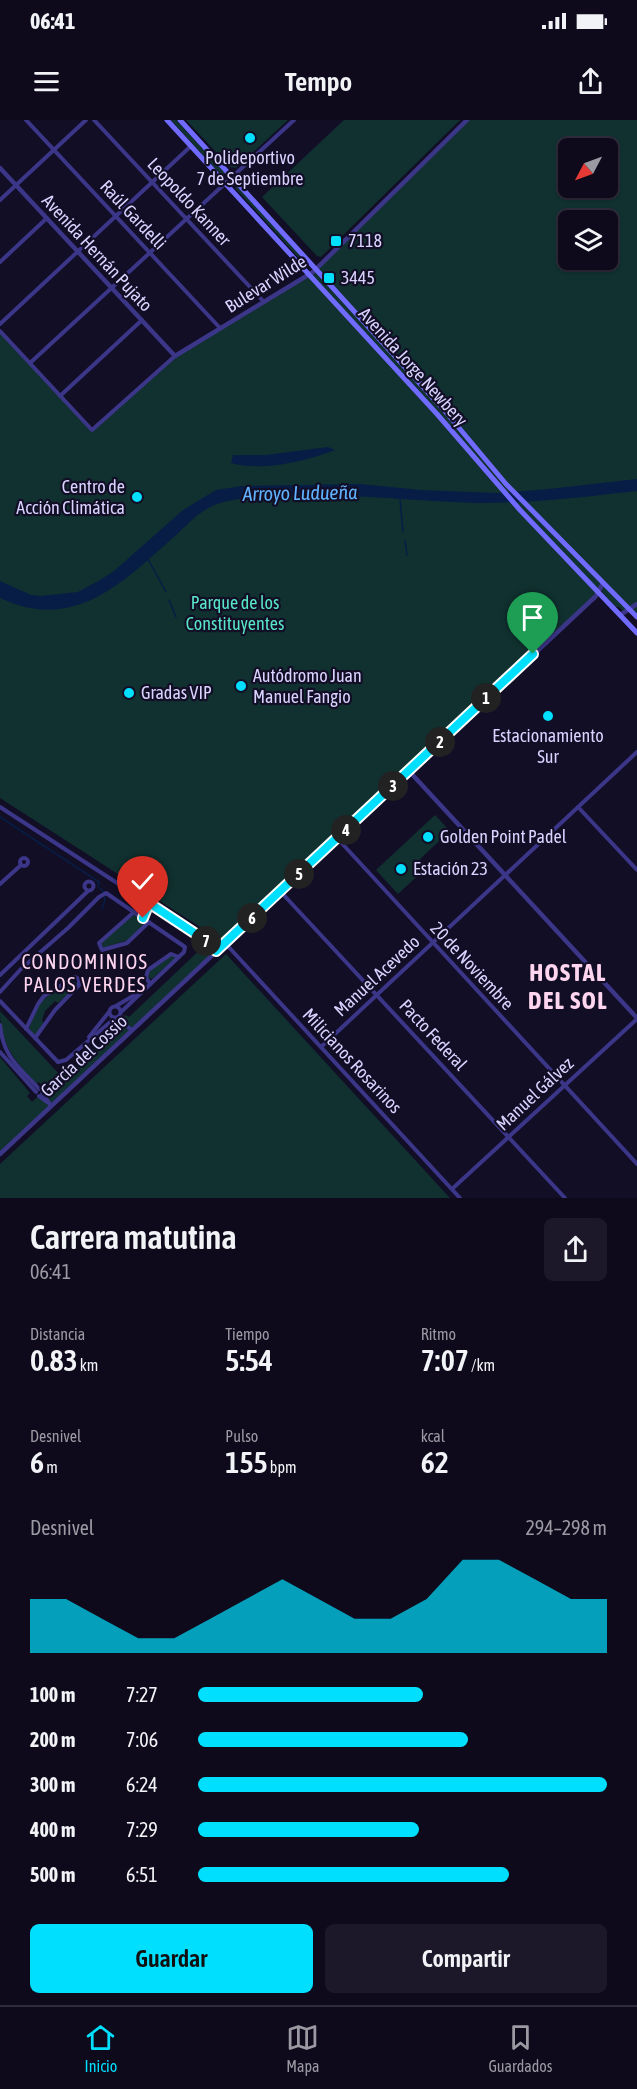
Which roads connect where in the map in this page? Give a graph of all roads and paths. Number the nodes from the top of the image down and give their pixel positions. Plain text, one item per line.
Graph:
1 (27, 120) edge
2 (86, 120) edge
3 (94, 120) edge
4 (167, 120) edge
5 (180, 120) edge
6 (294, 120) edge
7 (467, 120) edge
8 (191, 146) junction
9 (54, 150) junction
10 (0, 168) edge
11 (232, 177) junction
12 (152, 182) junction
13 (225, 183) junction
14 (16, 185) junction
15 (0, 200) edge
16 (116, 216) junction
17 (47, 218) junction
18 (186, 219) junction
19 (78, 251) junction
20 (150, 253) junction
21 (0, 262) edge
22 (316, 269) junction
23 (309, 275) junction
24 (111, 288) junction
25 (264, 302) junction
26 (141, 320) junction
27 (0, 324) edge
28 (220, 328) junction
29 (0, 332) edge
30 (175, 356) junction
31 (30, 363) junction
32 (60, 396) junction
33 (603, 583) junction
34 (598, 591) junction
35 (637, 603) edge
36 (629, 609) junction
37 (621, 615) junction
38 (637, 617) edge
39 (637, 633) edge
40 (637, 752) edge
41 (409, 771) junction
42 (0, 807) edge
43 (579, 807) junction
44 (337, 838) junction
45 (21, 865) dead end
46 (637, 870) edge
47 (505, 875) junction
48 (0, 884) edge
49 (88, 891) dead end
50 (280, 891) junction
51 (149, 903) junction
52 (146, 908) junction
53 (136, 914) junction
54 (143, 918) junction
55 (149, 922) junction
56 (225, 943) junction
57 (432, 943) junction
58 (216, 951) junction
59 (179, 957) junction
60 (0, 975) edge
61 (150, 984) junction
62 (0, 992) edge
63 (142, 992) junction
64 (376, 995) junction
65 (0, 1001) edge
66 (115, 1007) junction
67 (110, 1012) junction
68 (120, 1018) junction
69 (637, 1018) edge
70 (0, 1025) edge
71 (26, 1029) junction
72 (132, 1030) junction
73 (35, 1038) junction
74 (86, 1041) junction
75 (321, 1047) junction
76 (0, 1052) edge
77 (564, 1086) junction
78 (38, 1091) junction
79 (50, 1104) junction
80 (508, 1137) junction
81 (0, 1154) edge
82 (637, 1164) edge
83 (452, 1189) junction
84 (460, 1198) edge
85 (565, 1198) edge

1 - 9 street, Raúl Gardelli
2 - 9 street
3 - 12 street, Leopoldo Kanner
4 - 8 main road, Avenida Jorge Newbery
5 - 11 main road, Avenida Jorge Newbery
6 - 11 street
7 - 22 street, Bulevar Wilde
8 - 12 street
8 - 13 main road, Avenida Jorge Newbery
9 - 14 street
9 - 16 street, Raúl Gardelli
10 - 14 street, Avenida Hernán Pujato
11 - 13 street
11 - 22 main road, Avenida Jorge Newbery
12 - 16 street
12 - 18 street, Leopoldo Kanner
13 - 18 street
13 - 23 main road, Avenida Jorge Newbery
14 - 15 street
14 - 17 street, Avenida Hernán Pujato
16 - 19 street
16 - 20 street, Raúl Gardelli
17 - 19 street, Avenida Hernán Pujato
17 - 21 street
18 - 20 street
18 - 25 street, Leopoldo Kanner
19 - 24 street, Avenida Hernán Pujato
19 - 27 street
20 - 24 street
20 - 28 street, Raúl Gardelli
22 - 23 street, Bulevar Wilde
22 - 33 main road, Avenida Jorge Newbery
23 - 25 street, Bulevar Wilde
23 - 34 main road, Avenida Jorge Newbery
24 - 26 street, Avenida Hernán Pujato
24 - 31 street
25 - 28 street, Bulevar Wilde
26 - 30 street, Avenida Hernán Pujato
26 - 32 street
28 - 30 street, Bulevar Wilde
29 - 31 street
30 - 32 street, Bulevar Wilde
31 - 32 street
33 - 34 street, García del Cossio
33 - 36 main road, Avenida Jorge Newbery
34 - 37 main road, Avenida Jorge Newbery
34 - 41 street, García del Cossio
35 - 36 street
36 - 37 street
36 - 38 main road, Avenida Jorge Newbery
37 - 39 main road, Avenida Jorge Newbery
40 - 43 street, Manuel Acevedo
41 - 44 street, García del Cossio
41 - 47 street
42 - 51 street
43 - 46 street
43 - 47 street, Manuel Acevedo
44 - 50 street, García del Cossio
44 - 57 street, 20 de Noviembre
45 - 48 street
47 - 57 street, Manuel Acevedo
47 - 69 street
49 - 60 street
50 - 56 street, García del Cossio
50 - 64 street, Pacto Federal
51 - 52 street
51 - 58 street
52 - 53 street
52 - 54 street
53 - 54 street
53 - 55 street
53 - 62 street
54 - 55 street
55 - 59 street
56 - 58 street, García del Cossio
56 - 75 street, Milicianos Rosarinos
57 - 64 street, Manuel Acevedo
57 - 77 street, 20 de Noviembre
58 - 72 street, García del Cossio
59 - 61 street
59 - 61 street
61 - 63 street
63 - 66 street
63 - 68 street
64 - 75 street, Manuel Acevedo
64 - 80 street, Pacto Federal
65 - 71 street
66 - 67 street
66 - 68 street
67 - 68 street
67 - 74 street
68 - 72 street
68 - 74 street
69 - 77 street, Manuel Gálvez
70 - 78 street
71 - 73 street
71 - 73 street
72 - 79 street, García del Cossio
73 - 74 street
75 - 83 street, Milicianos Rosarinos
76 - 78 street
77 - 80 street, Manuel Gálvez
77 - 82 street, 20 de Noviembre
78 - 79 street
79 - 81 street, García del Cossio
80 - 83 street, Manuel Gálvez
80 - 85 street, Pacto Federal
83 - 84 street, Milicianos Rosarinos

